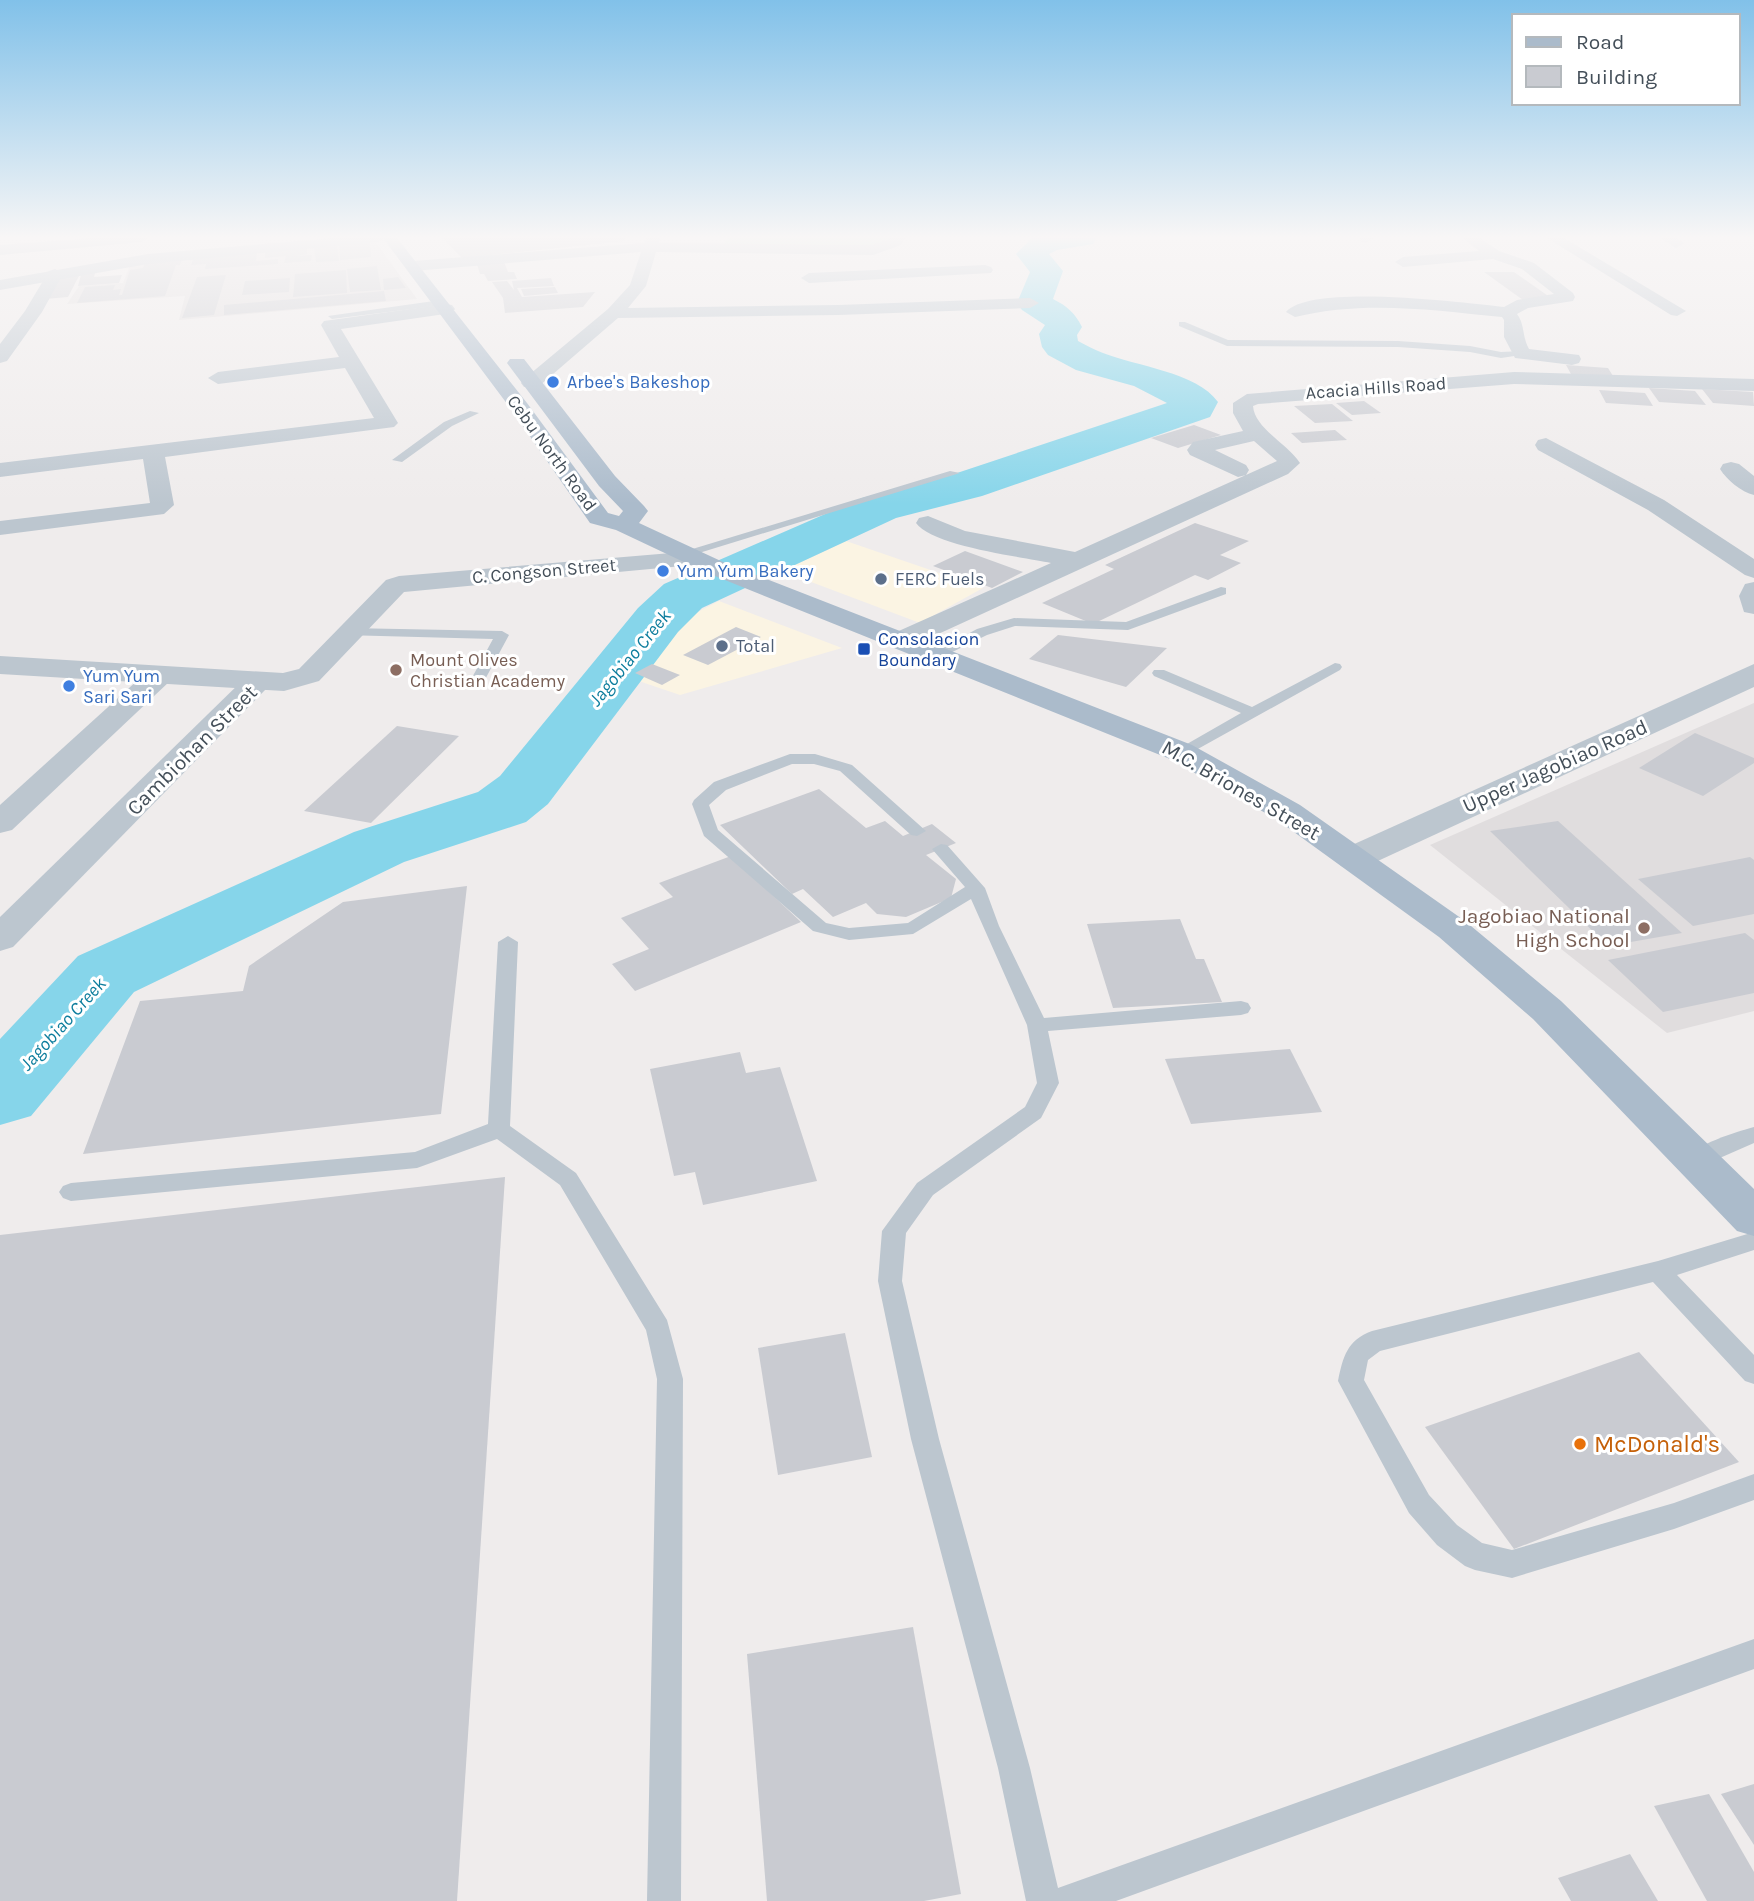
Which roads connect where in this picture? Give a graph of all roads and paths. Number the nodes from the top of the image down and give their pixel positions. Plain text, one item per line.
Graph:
1 (22, 327) edge
2 (330, 327) edge
3 (459, 327) edge
4 (598, 327) edge
5 (1188, 327) edge
6 (1513, 327) edge
7 (504, 346) dead end
8 (1522, 354) junction
9 (0, 357) edge
10 (349, 362) junction
11 (1754, 369) edge
12 (218, 378) dead end
13 (531, 383) junction
14 (1754, 385) edge
15 (474, 413) dead end
16 (1256, 434) junction
17 (1546, 444) dead end
18 (153, 453) junction
19 (398, 460) dead end
20 (1731, 469) dead end
21 (0, 470) edge
22 (1238, 470) dead end
23 (954, 473) dead end
24 (1754, 488) edge
25 (928, 523) dead end
26 (625, 525) junction
27 (0, 528) edge
28 (1079, 561) junction
29 (709, 565) junction
30 (1754, 570) edge
31 (395, 586) joint
32 (1754, 590) edge
33 (1221, 591) dead end
34 (1754, 606) edge
35 (348, 632) junction
36 (902, 640) junction
37 (937, 654) junction
38 (0, 665) edge
39 (1335, 667) dead end
40 (1159, 673) dead end
41 (1754, 673) edge
42 (160, 675) junction
43 (257, 682) junction
44 (475, 685) dead end
45 (1254, 713) junction
46 (1181, 752) junction
47 (0, 822) edge
48 (917, 831) dead end
49 (941, 849) dead end
50 (1354, 858) junction
51 (976, 888) junction
52 (0, 939) edge
53 (508, 942) dead end
54 (1241, 1008) dead end
55 (1037, 1025) junction
56 (499, 1129) junction
57 (1754, 1135) edge
58 (1697, 1160) junction
59 (71, 1192) dead end
60 (1754, 1218) edge
61 (1754, 1241) edge
62 (1658, 1271) junction
63 (1754, 1373) edge
64 (1754, 1487) edge
65 (1754, 1654) edge
66 (664, 1901) edge
67 (1043, 1901) edge
68 (1068, 1901) edge

1 - 9 street
2 - 10 street
3 - 26 main road, Cebu North Road
4 - 13 street
5 - 8 lane
6 - 8 street
7 - 13 main road, Cebu North Road
8 - 11 street
10 - 12 street
10 - 18 street
13 - 26 main road, Cebu North Road
14 - 16 street, Acacia Hills Road
15 - 19 lane
16 - 22 street
16 - 28 street
17 - 30 street
18 - 21 street
18 - 27 street
20 - 24 street
23 - 29 lane
25 - 28 street
26 - 29 main road, M.C. Briones Street
28 - 36 street
29 - 31 street, C. Congson Street
29 - 36 main road, M.C. Briones Street
31 - 35 street, Cambiohan Street
32 - 34 street
33 - 37 lane
35 - 43 street, Cambiohan Street
35 - 44 lane
36 - 37 main road, M.C. Briones Street
37 - 46 main road, M.C. Briones Street
38 - 42 street
39 - 45 lane
40 - 45 lane
41 - 50 street, Upper Jagobiao Road
42 - 43 street
42 - 47 street
43 - 52 street, Cambiohan Street
45 - 46 lane
46 - 50 main road, M.C. Briones Street
48 - 51 lane
49 - 51 lane
50 - 58 main road, M.C. Briones Street
51 - 55 lane
53 - 56 lane
54 - 55 lane
55 - 67 lane
56 - 59 lane
56 - 66 lane
57 - 58 lane
58 - 60 main road, M.C. Briones Street
61 - 62 lane
62 - 63 lane
62 - 64 lane
65 - 68 lane

